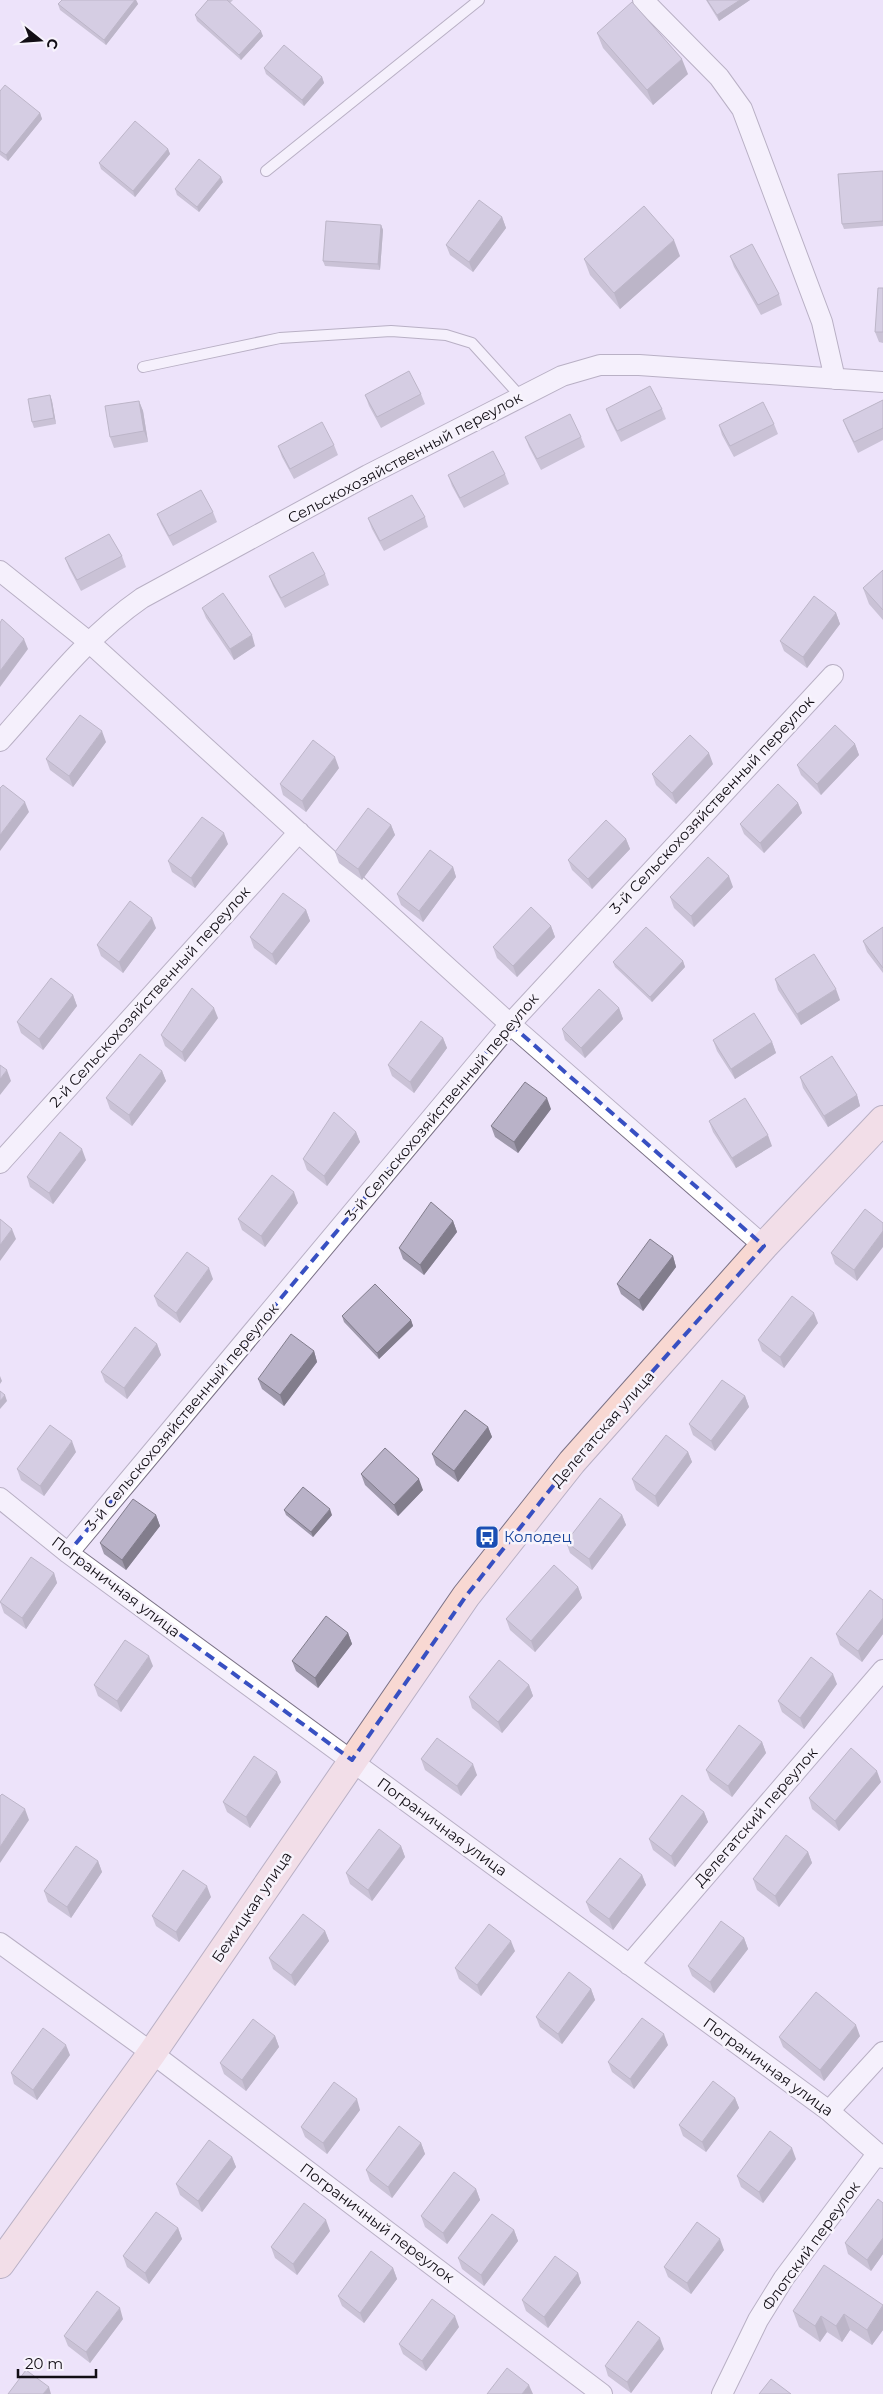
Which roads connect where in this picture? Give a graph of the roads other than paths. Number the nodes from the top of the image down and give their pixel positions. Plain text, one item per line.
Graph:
1 (479, 0) edge
2 (643, 0) edge
3 (266, 171) dead end
4 (143, 367) dead end
5 (835, 379) junction
6 (883, 382) edge
7 (521, 397) junction
8 (0, 571) edge
9 (89, 642) junction
10 (833, 675) dead end
11 (0, 741) edge
12 (300, 832) junction
13 (510, 1024) junction
14 (883, 1120) edge
15 (0, 1163) edge
16 (764, 1246) junction
17 (0, 1498) edge
18 (68, 1553) junction
19 (883, 1670) edge
20 (352, 1760) junction
21 (0, 1942) edge
22 (629, 1965) junction
23 (883, 2052) edge
24 (152, 2053) junction
25 (829, 2111) junction
26 (880, 2156) edge
27 (0, 2264) edge
28 (602, 2394) edge
29 (722, 2394) edge

1 - 3 lane
2 - 5 street
4 - 7 lane
5 - 6 street, Сельскохозяйственный переулок
5 - 7 street, Сельскохозяйственный переулок
7 - 9 street, Сельскохозяйственный переулок
8 - 9 street
9 - 11 street, Сельскохозяйственный переулок
9 - 12 street
10 - 13 street, 3-й Сельскохозяйственный переулок
12 - 13 street
12 - 15 street, 2-й Сельскохозяйственный переулок
13 - 16 street
13 - 18 street, 3-й Сельскохозяйственный переулок
14 - 16 street, Делегатская улица
16 - 20 street, Делегатская улица
17 - 18 street, Пограничная улица
18 - 20 street, Пограничная улица
19 - 22 street, Делегатский переулок
20 - 22 street, Пограничная улица
20 - 24 street, Бежицкая улица
21 - 24 street
22 - 25 street, Пограничная улица
23 - 25 street
24 - 27 street, Бежицкая улица
24 - 28 street, Пограничный переулок
25 - 26 street, Пограничная улица
26 - 29 street, Флотский переулок

